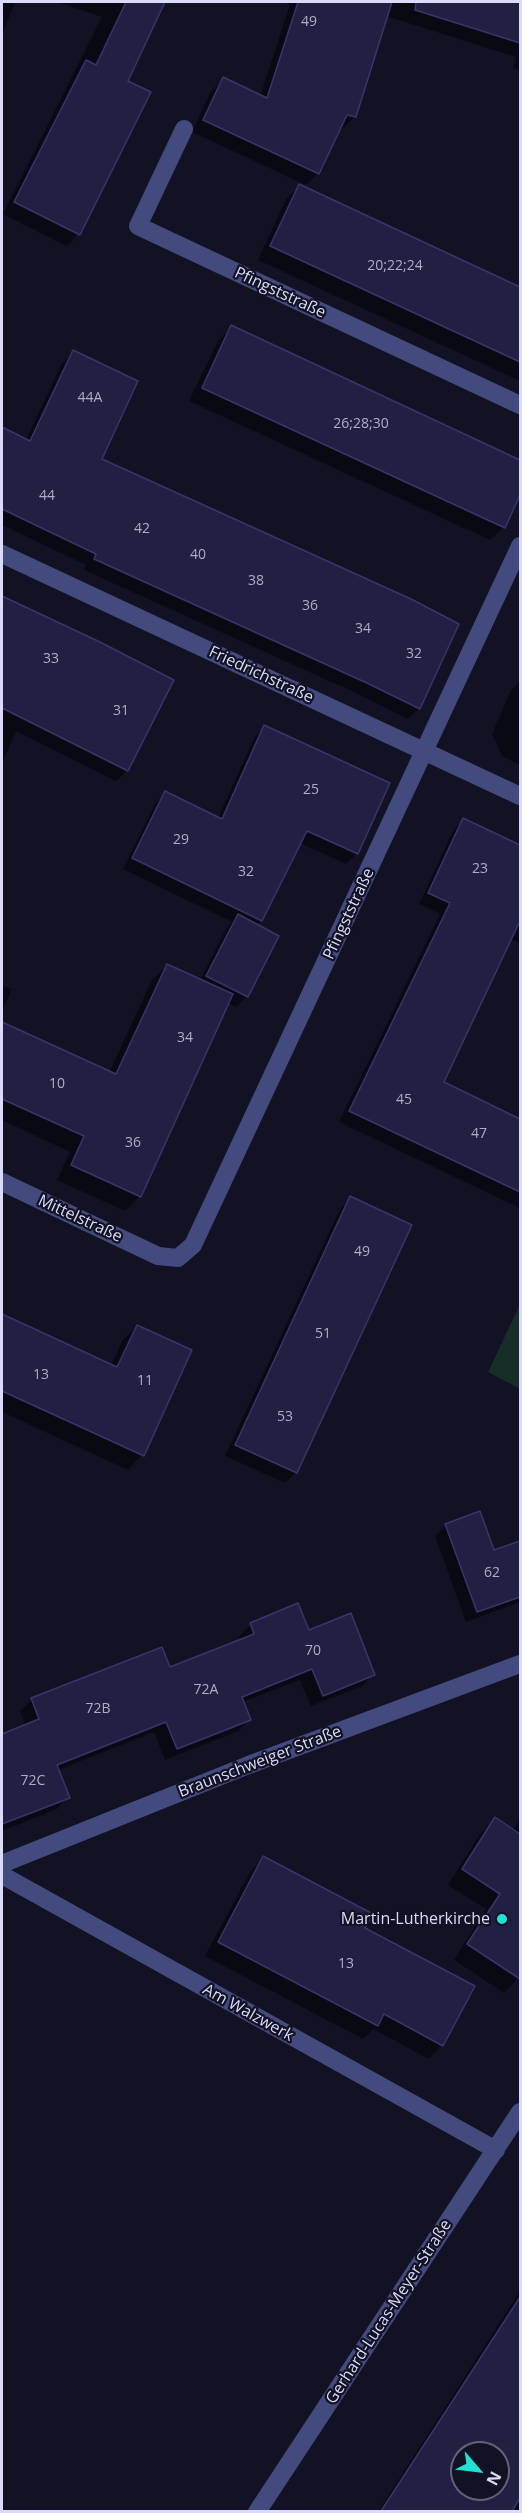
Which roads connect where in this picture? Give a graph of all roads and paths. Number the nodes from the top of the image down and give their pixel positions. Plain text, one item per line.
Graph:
1 (184, 129) dead end
2 (520, 405) edge
3 (520, 546) edge
4 (2, 554) edge
5 (426, 752) junction
6 (520, 796) edge
7 (2, 1182) edge
8 (159, 1256) joint
9 (520, 1664) edge
10 (2, 1864) edge
11 (2, 1875) edge
12 (520, 2112) edge
13 (496, 2150) junction
14 (257, 2511) edge

1 - 2 street, Pfingststraße
3 - 5 street, Pfingststraße
4 - 5 street, Friedrichstraße
5 - 6 street, Friedrichstraße
5 - 8 street, Pfingststraße
7 - 8 street, Mittelstraße
9 - 10 street, Braunschweiger Straße
11 - 13 street, Am Walzwerk
12 - 13 street, Gerhard-Lucas-Meyer-Straße
13 - 14 street, Gerhard-Lucas-Meyer-Straße

